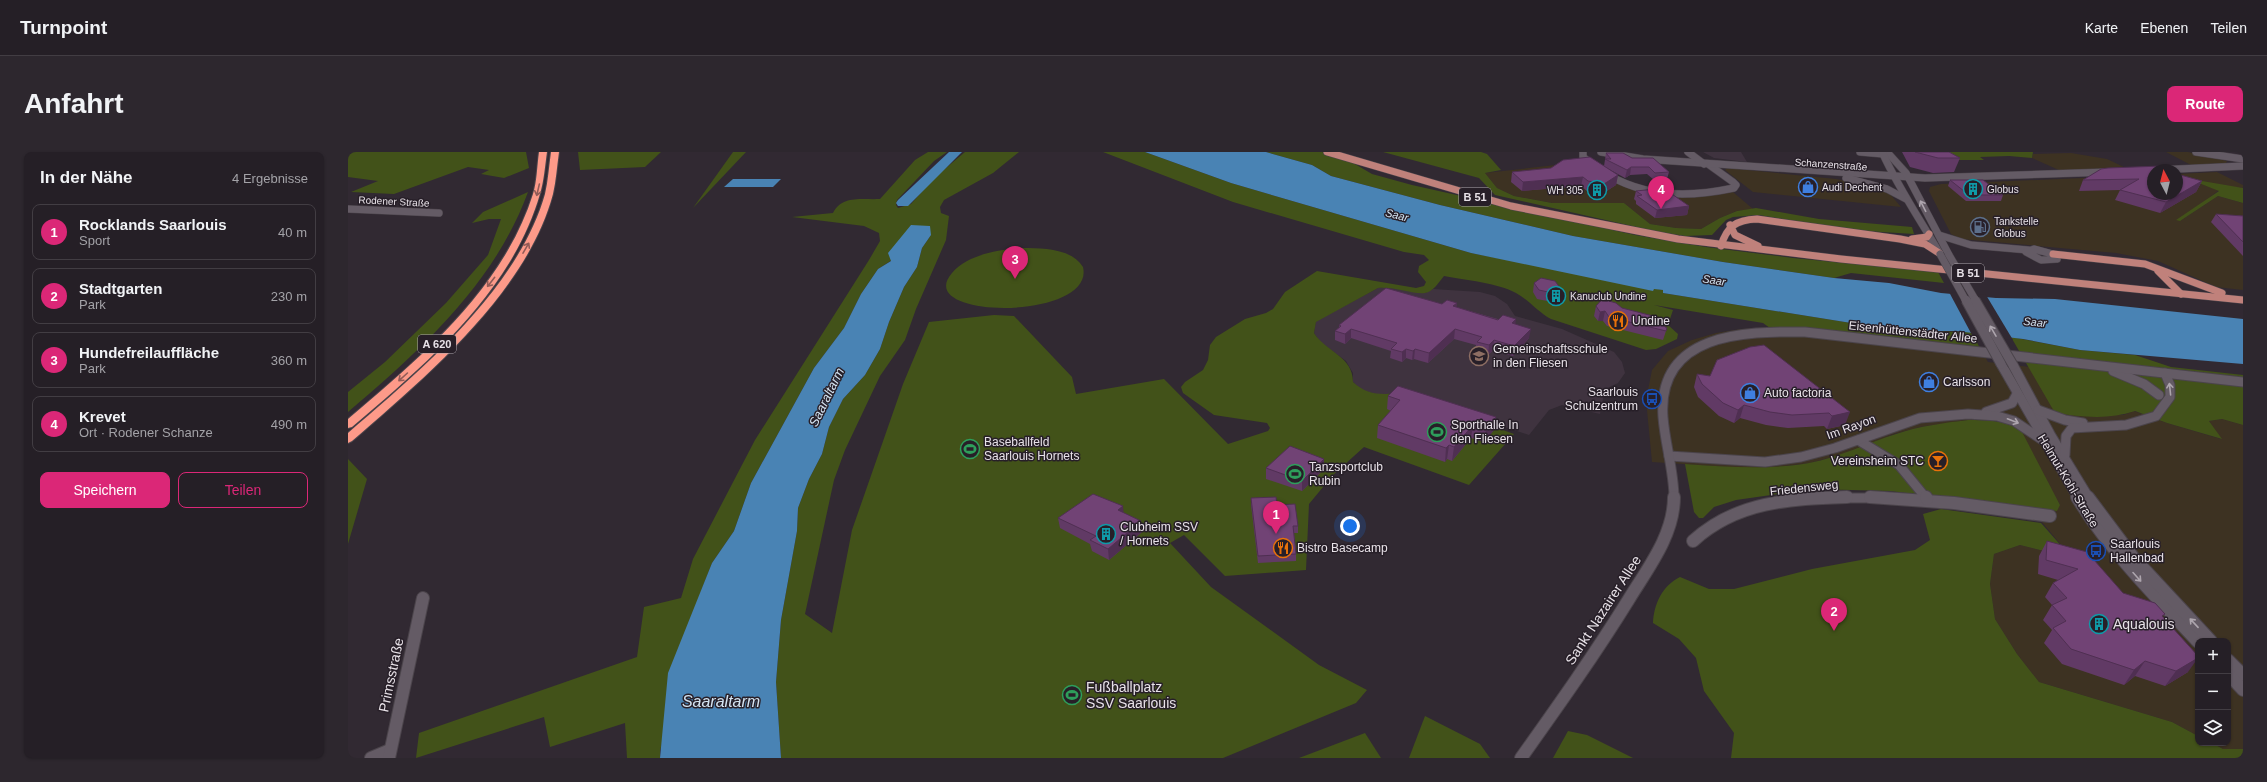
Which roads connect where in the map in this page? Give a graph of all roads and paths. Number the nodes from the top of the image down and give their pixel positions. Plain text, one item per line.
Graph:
1 (543, 152) edge
2 (555, 152) edge
3 (1327, 152) edge
4 (1583, 152) edge
5 (1601, 152) edge
6 (1860, 152) edge
7 (2196, 152) edge
8 (1690, 153) edge
9 (1885, 153) edge
10 (2223, 156) junction
11 (2243, 160) edge
12 (1690, 162) junction
13 (1706, 164) junction
14 (2243, 165) edge
15 (1758, 167) junction
16 (2183, 168) edge
17 (2113, 172) edge
18 (1816, 173) junction
19 (1878, 177) junction
20 (1894, 177) junction
21 (1909, 178) junction
22 (1910, 202) junction
23 (348, 209) edge
24 (439, 213) dead end
25 (1730, 225) junction
26 (1929, 234) junction
27 (1735, 235) junction
28 (1938, 235) junction
29 (1900, 239) junction
30 (1721, 246) junction
31 (1985, 247) junction
32 (1736, 248) junction
33 (1773, 252) junction
34 (1944, 254) junction
35 (2055, 256) joint
36 (2128, 261) junction
37 (2180, 278) junction
38 (2181, 294) junction
39 (2198, 295) junction
40 (2243, 299) edge
41 (2092, 365) junction
42 (2144, 371) junction
43 (2165, 373) junction
44 (2243, 382) edge
45 (2017, 394) junction
46 (2159, 395) junction
47 (2166, 404) junction
48 (2038, 410) junction
49 (1977, 414) junction
50 (348, 425) edge
51 (2107, 425) junction
52 (348, 439) edge
53 (1858, 440) junction
54 (2044, 441) junction
55 (1669, 456) junction
56 (1733, 460) junction
57 (2066, 460) junction
58 (1927, 499) junction
59 (2050, 516) dead end
60 (1693, 542) dead end
61 (423, 598) dead end
62 (2208, 638) edge
63 (2195, 639) edge
64 (2231, 660) edge
65 (2231, 662) edge
66 (2243, 664) edge
67 (2243, 675) edge
68 (2231, 677) edge
69 (2243, 690) edge
70 (390, 754) edge
71 (371, 758) edge
72 (1521, 758) edge

1 -> 50 highway, A 620
52 -> 2 highway, A 620
3 - 30 main road, B 51
4 - 13 street
5 - 12 street, Schanzenstraße
6 - 9 street
7 - 10 street
8 - 12 street
8 - 13 street
9 - 20 street
9 - 21 street
10 - 11 street
10 - 14 street
12 - 13 street, Schanzenstraße
13 - 15 street, Schanzenstraße
14 - 16 street
15 - 18 street, Schanzenstraße
15 - 19 street, Schanzenstraße
17 - 21 street
18 - 19 street, Schanzenstraße
18 - 22 street
19 - 20 street
20 - 21 street
20 - 22 street
28 -> 21 street
22 - 26 street
23 - 24 street, Rodener Straße
25 - 27 main road
25 - 29 main road
25 - 30 main road
26 - 29 main road
26 - 34 street
27 - 32 main road
27 - 33 main road
28 - 31 street
28 - 34 street
29 - 34 main road
30 - 32 main road, B 51
31 - 34 street
31 - 35 street
32 - 33 main road, B 51
33 - 38 main road, B 51
34 - 45 street, Helmut-Kohl-Straße, bridge
48 -> 34 street, Helmut-Kohl-Straße, bridge
35 - 36 main road
36 - 37 main road
36 - 38 main road
37 - 39 main road
37 - 40 main road
38 - 39 main road, B 51
39 - 40 main road, B 51
41 - 42 street, Eisenhüttenstädter Allee
41 - 46 street
41 - 55 street, Eisenhüttenstädter Allee
42 - 43 street, Eisenhüttenstädter Allee
42 - 46 street
43 - 44 street, Eisenhüttenstädter Allee
47 -> 43 street
45 - 49 street, Im Rayon
45 - 54 street, Helmut-Kohl-Straße
46 - 47 street
47 - 51 street
48 - 51 street
48 - 57 street, Helmut-Kohl-Straße
49 - 53 street, Im Rayon
49 -> 54 street, Im Rayon
51 - 57 street
53 - 56 street, Im Rayon
53 - 58 street
54 -> 63 street, Helmut-Kohl-Straße
55 - 56 street, Im Rayon
55 - 56 street, Im Rayon
55 - 72 street, Sankt Nazairer Allee
62 -> 57 street, Helmut-Kohl-Straße
58 - 59 street, Friedensweg
58 - 60 street, Friedensweg
61 - 70 street, Primsstraße
64 - 66 street
65 - 67 street
68 - 69 street
70 - 71 street

